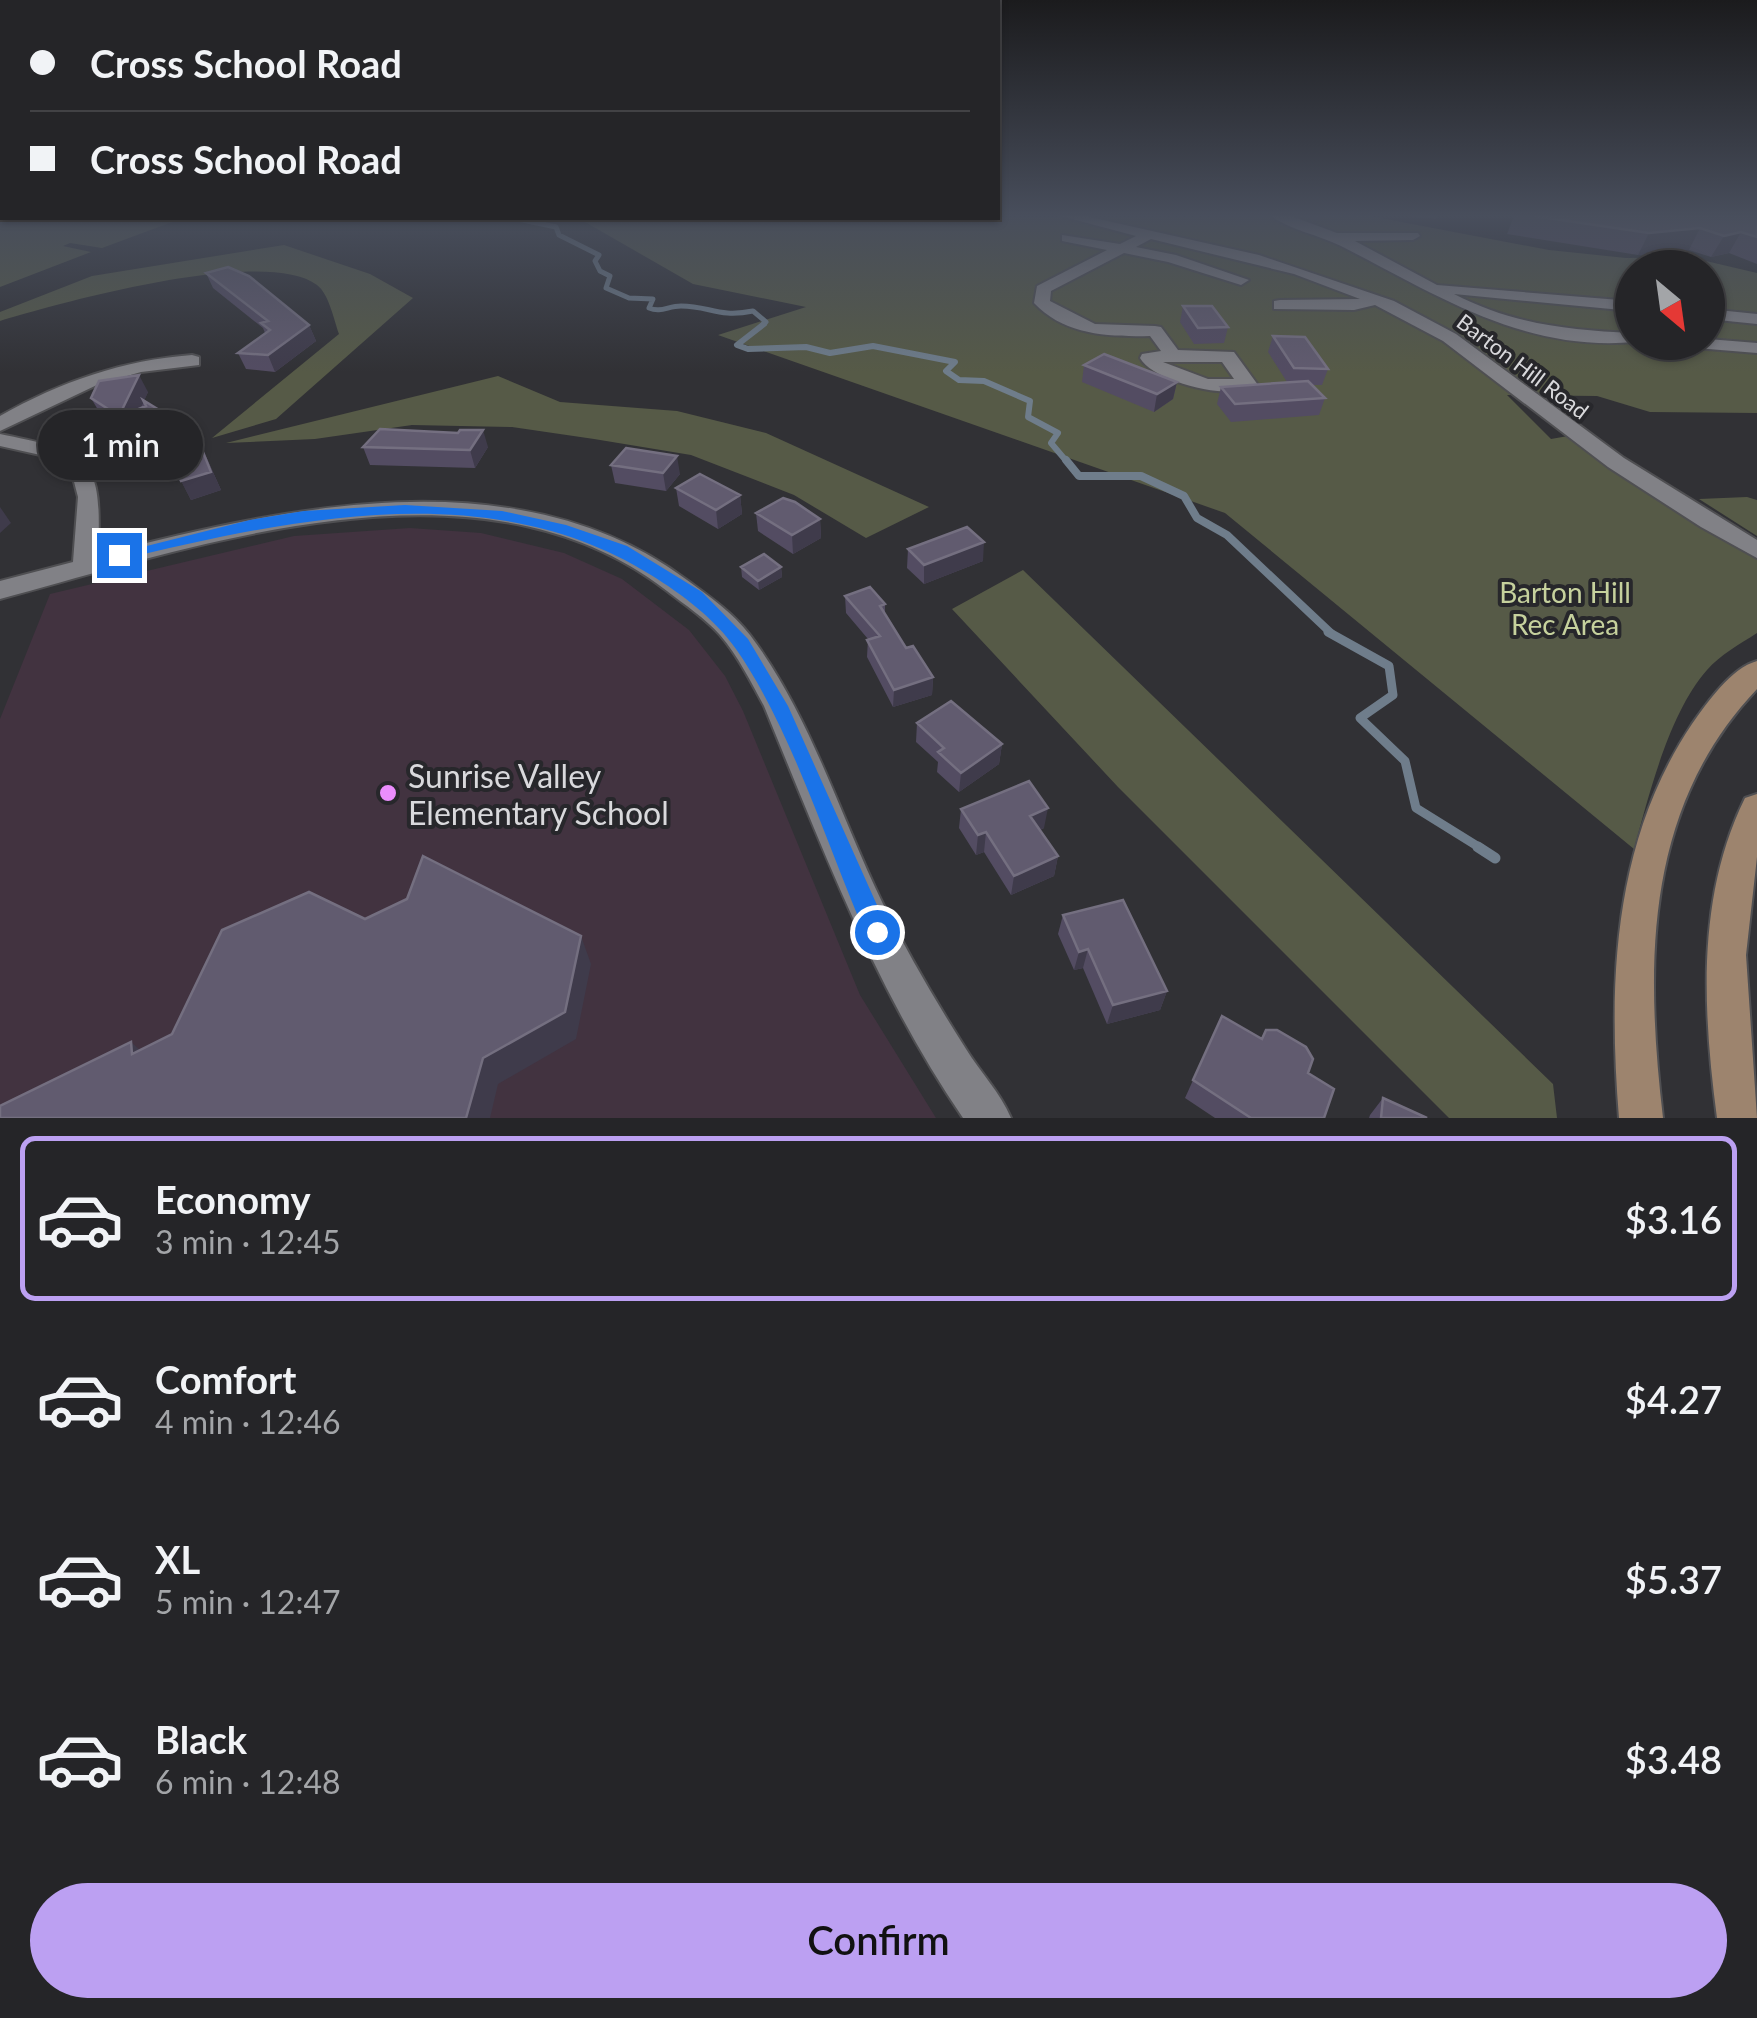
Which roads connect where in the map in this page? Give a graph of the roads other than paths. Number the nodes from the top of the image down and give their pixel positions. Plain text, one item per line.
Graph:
1 (1081, 268) edge
2 (1203, 268) edge
3 (1287, 268) edge
4 (1393, 268) edge
5 (1240, 280) dead end
6 (1428, 288) junction
7 (1376, 300) junction
8 (1615, 304) edge
9 (1280, 305) dead end
10 (1725, 316) edge
11 (1757, 319) edge
12 (1615, 336) edge
13 (1725, 345) edge
14 (1757, 348) edge
15 (1172, 356) dead end
16 (192, 361) dead end
17 (0, 425) edge
18 (0, 440) edge
19 (1757, 550) edge
20 (84, 564) junction
21 (0, 590) edge
22 (1757, 671) edge
23 (1757, 808) edge
24 (990, 1118) edge
25 (1641, 1118) edge
26 (1739, 1118) edge

1 - 15 street
2 - 5 street
3 - 7 street, Barton Hill Road
4 - 6 street
6 - 7 street
6 - 8 street
6 - 12 street
7 - 9 street
7 - 19 street, Barton Hill Road
10 - 11 street
13 - 14 street
16 - 17 street
18 - 20 street
20 - 21 street
20 - 24 street
22 - 25 main road
23 - 26 main road

